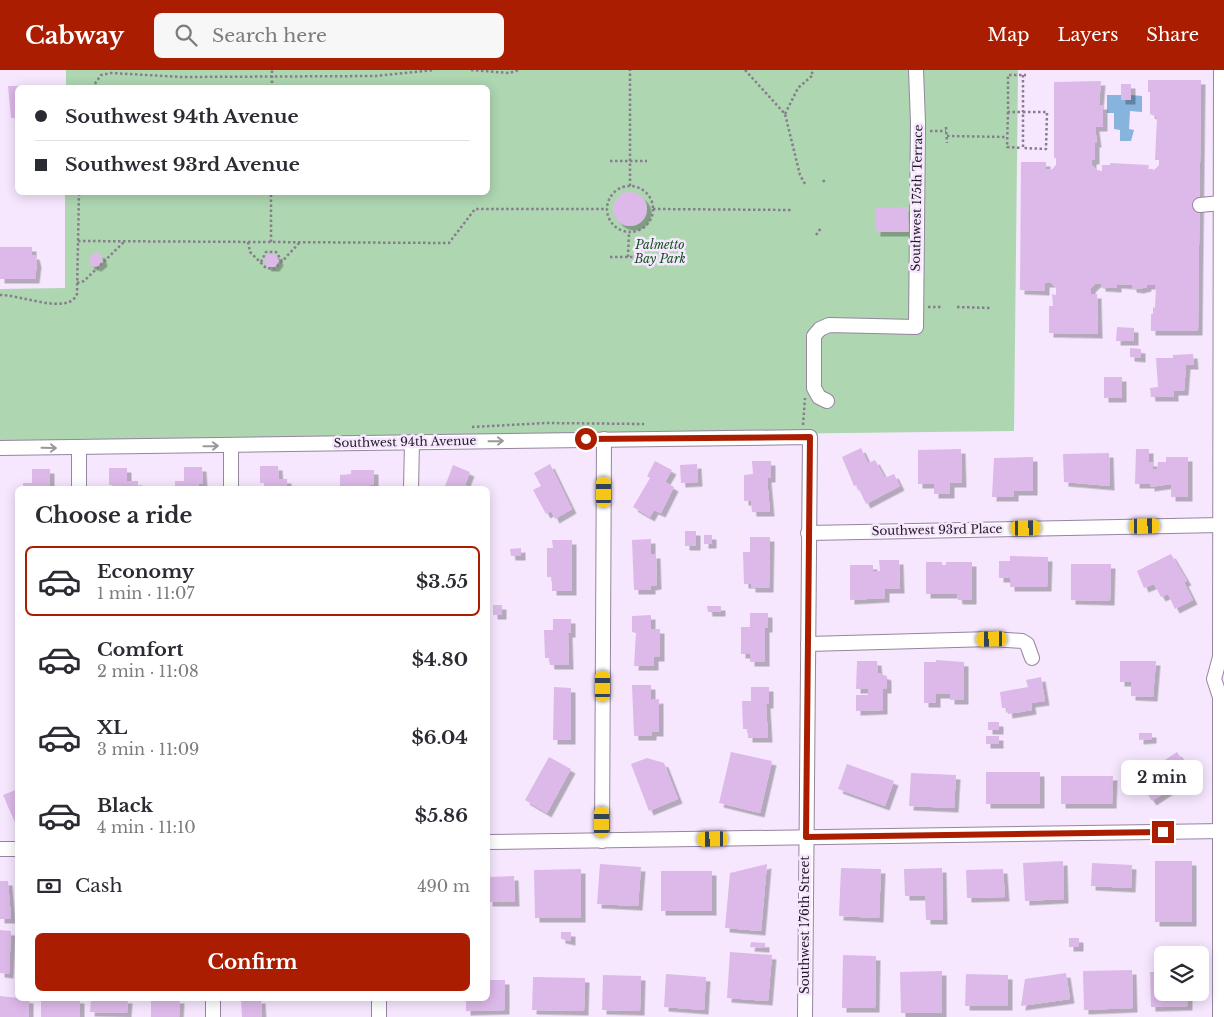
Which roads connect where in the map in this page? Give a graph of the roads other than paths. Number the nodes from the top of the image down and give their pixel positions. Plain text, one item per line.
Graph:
1 (916, 70) edge
2 (1221, 70) edge
3 (1221, 203) junction
4 (1200, 205) dead end
5 (827, 401) dead end
6 (1222, 424) edge
7 (604, 439) junction
8 (412, 442) junction
9 (231, 446) junction
10 (0, 448) edge
11 (79, 448) junction
12 (79, 486) edge
13 (231, 486) edge
14 (412, 486) edge
15 (1221, 525) junction
16 (808, 533) junction
17 (808, 644) junction
18 (1032, 658) dead end
19 (1222, 661) edge
20 (1222, 695) edge
21 (1222, 831) edge
22 (806, 837) junction
23 (602, 841) junction
24 (490, 842) edge
25 (0, 849) edge
26 (15, 849) edge
27 (213, 1001) edge
28 (379, 1001) edge
29 (213, 1017) edge
30 (379, 1017) edge
31 (805, 1017) edge
32 (1220, 1017) edge

1 - 5 street, Southwest 175th Terrace
2 - 3 street
3 - 4 street
3 - 6 street
6 - 15 street
8 -> 7 street, Southwest 94th Avenue
7 - 16 street, Southwest 94th Avenue
7 - 23 street
8 - 9 street, Southwest 94th Avenue
8 - 14 street
11 -> 9 street, Southwest 94th Avenue
9 - 13 street
10 -> 11 street, Southwest 94th Avenue
11 - 12 street
15 - 16 street, Southwest 93rd Place
15 - 19 street
16 - 17 street, Southwest 176th Street
17 - 18 street
17 - 22 street, Southwest 176th Street
19 - 20 street
20 - 21 street
21 - 22 street
21 - 32 street
22 - 23 street
22 - 31 street, Southwest 176th Street
23 - 24 street
25 - 26 street
27 - 29 street
28 - 30 street

